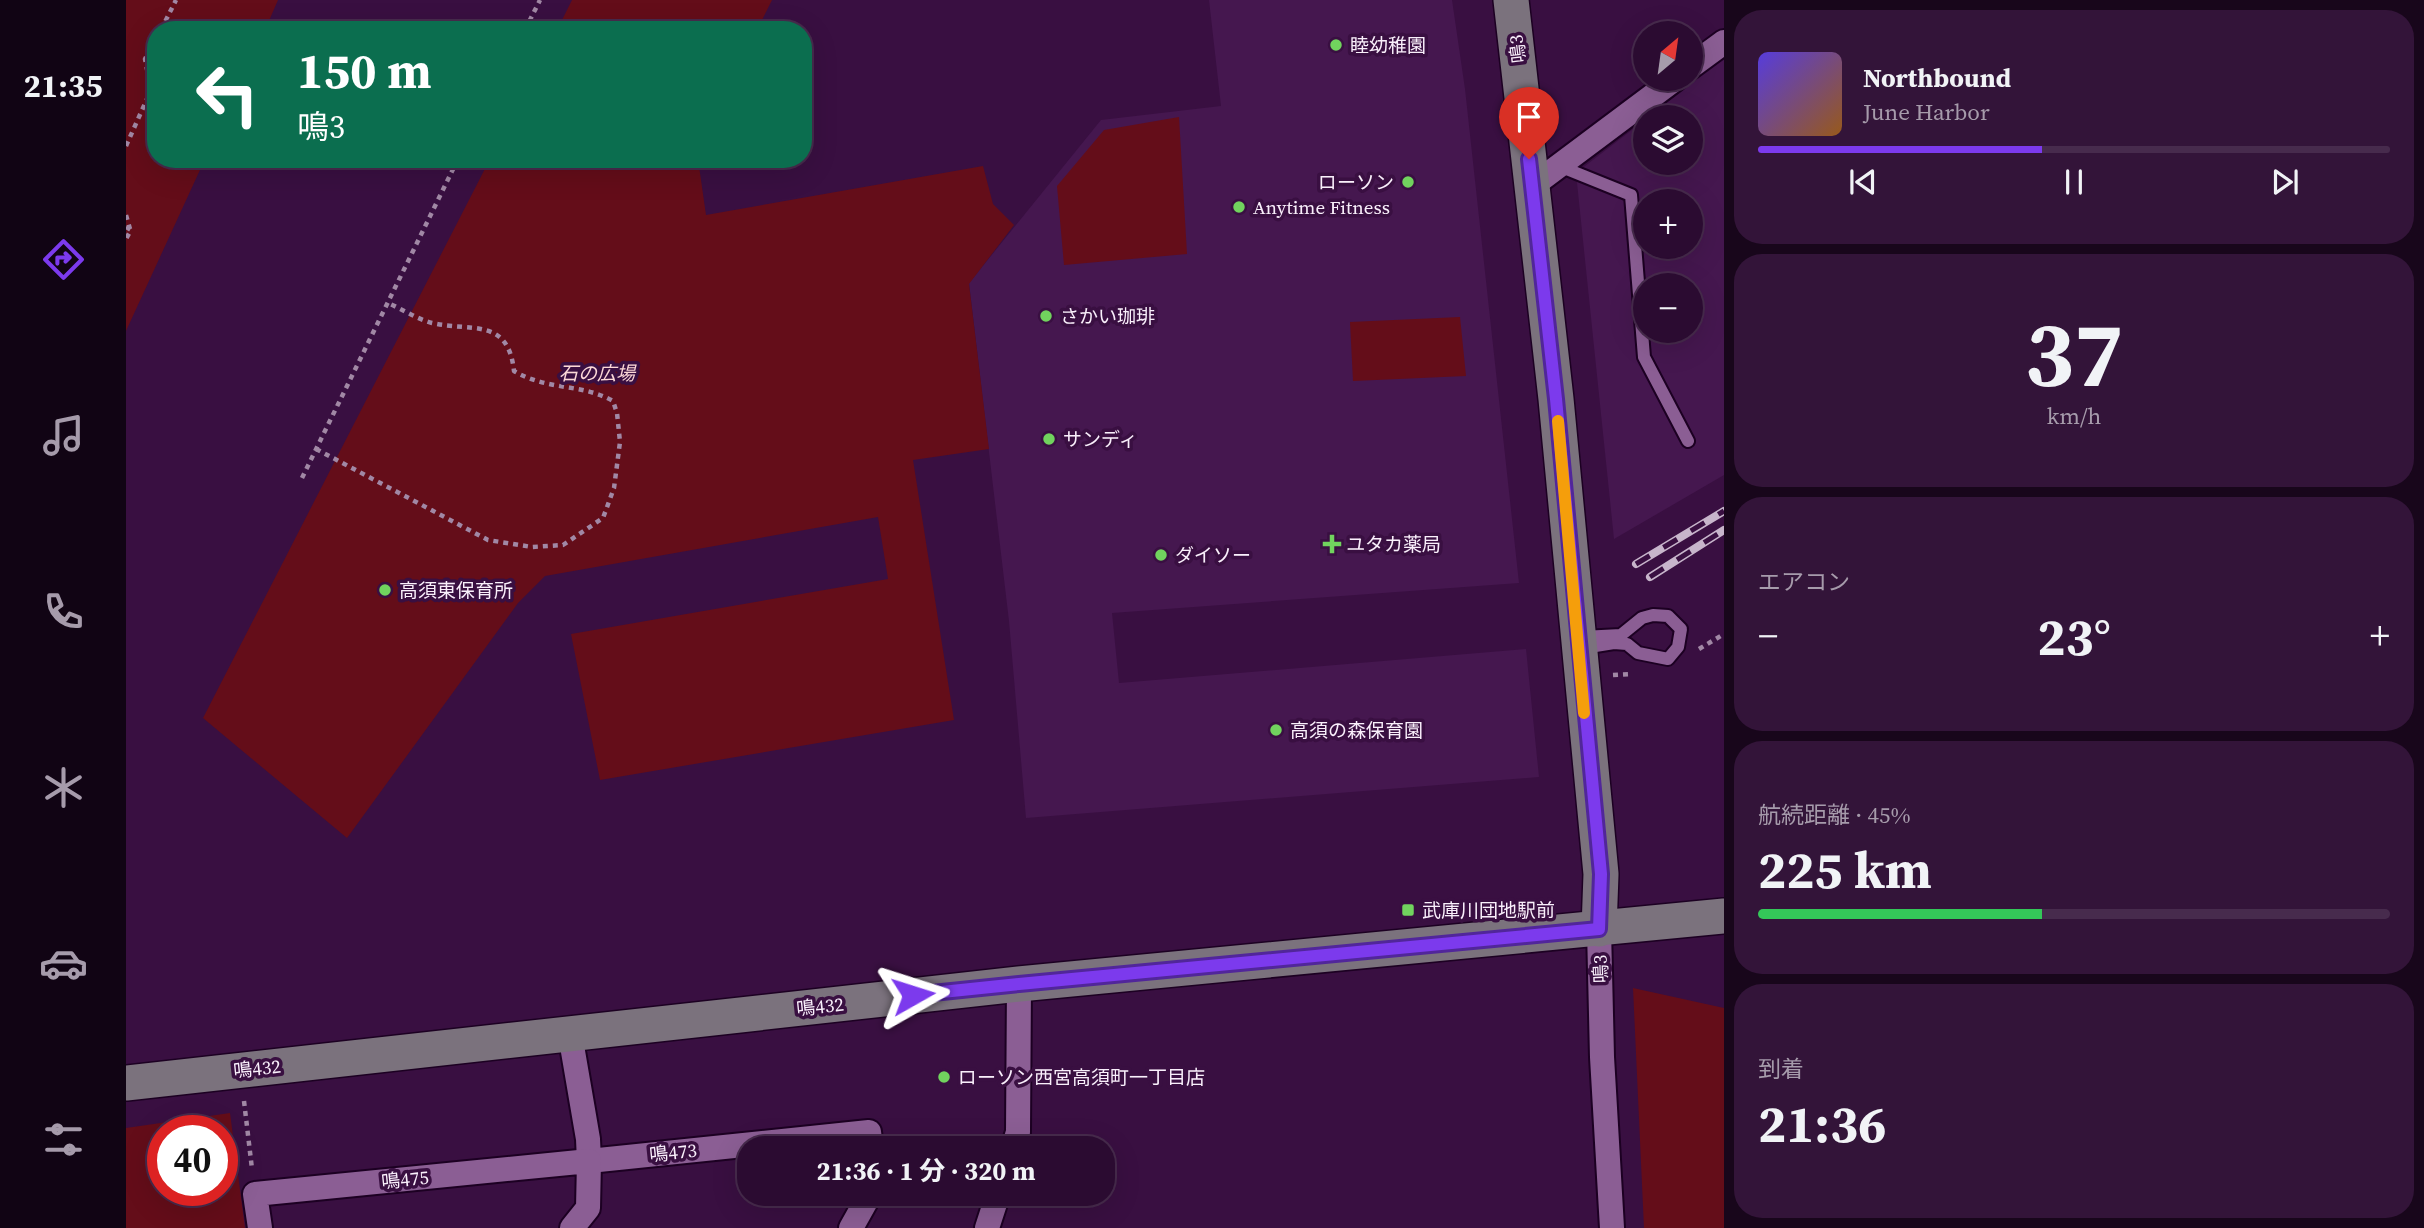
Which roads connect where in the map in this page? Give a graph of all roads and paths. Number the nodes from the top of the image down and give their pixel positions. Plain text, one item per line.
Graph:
1 (176, 0) edge
2 (540, 0) edge
3 (1511, 0) edge
4 (166, 21) edge
5 (530, 21) edge
6 (1724, 42) edge
7 (1703, 57) edge
8 (1659, 91) edge
9 (147, 99) edge
10 (126, 146) edge
11 (454, 168) edge
12 (1545, 176) junction
13 (126, 215) edge
14 (128, 228) edge
15 (126, 239) edge
16 (388, 303) junction
17 (1688, 441) dead end
18 (316, 449) junction
19 (302, 478) dead end
20 (1724, 634) edge
21 (1578, 643) junction
22 (1692, 654) dead end
23 (1642, 671) dead end
24 (1615, 687) dead end
25 (1724, 916) edge
26 (1599, 929) junction
27 (1019, 984) junction
28 (570, 1034) junction
29 (126, 1083) edge
30 (245, 1114) dead end
31 (830, 1136) edge
32 (870, 1136) edge
33 (1017, 1136) edge
34 (249, 1138) dead end
35 (737, 1146) edge
36 (589, 1161) junction
37 (863, 1206) edge
38 (994, 1206) edge
39 (260, 1228) edge
40 (572, 1228) edge
41 (851, 1228) edge
42 (987, 1228) edge
43 (1612, 1228) edge

1 - 4 path
2 - 5 path
3 - 12 street, 鳴3
6 - 7 street
8 - 12 street
9 - 10 path
11 - 16 path
12 - 17 lane
12 - 21 street, 鳴3
13 - 14 path
14 - 15 path
16 - 18 path
16 - 18 path
18 - 19 path
20 - 22 path
21 - 21 lane
21 - 26 street, 鳴3
23 - 24 path
25 - 26 street, 鳴432
26 - 27 street, 鳴432
26 - 43 street, 鳴3
27 - 28 street, 鳴432
27 - 33 street
28 - 29 street, 鳴432
28 - 36 street
30 - 34 path
31 - 32 street, 鳴473
35 - 36 street, 鳴473
36 - 39 street, 鳴475
36 - 40 street
37 - 41 street
38 - 42 street

